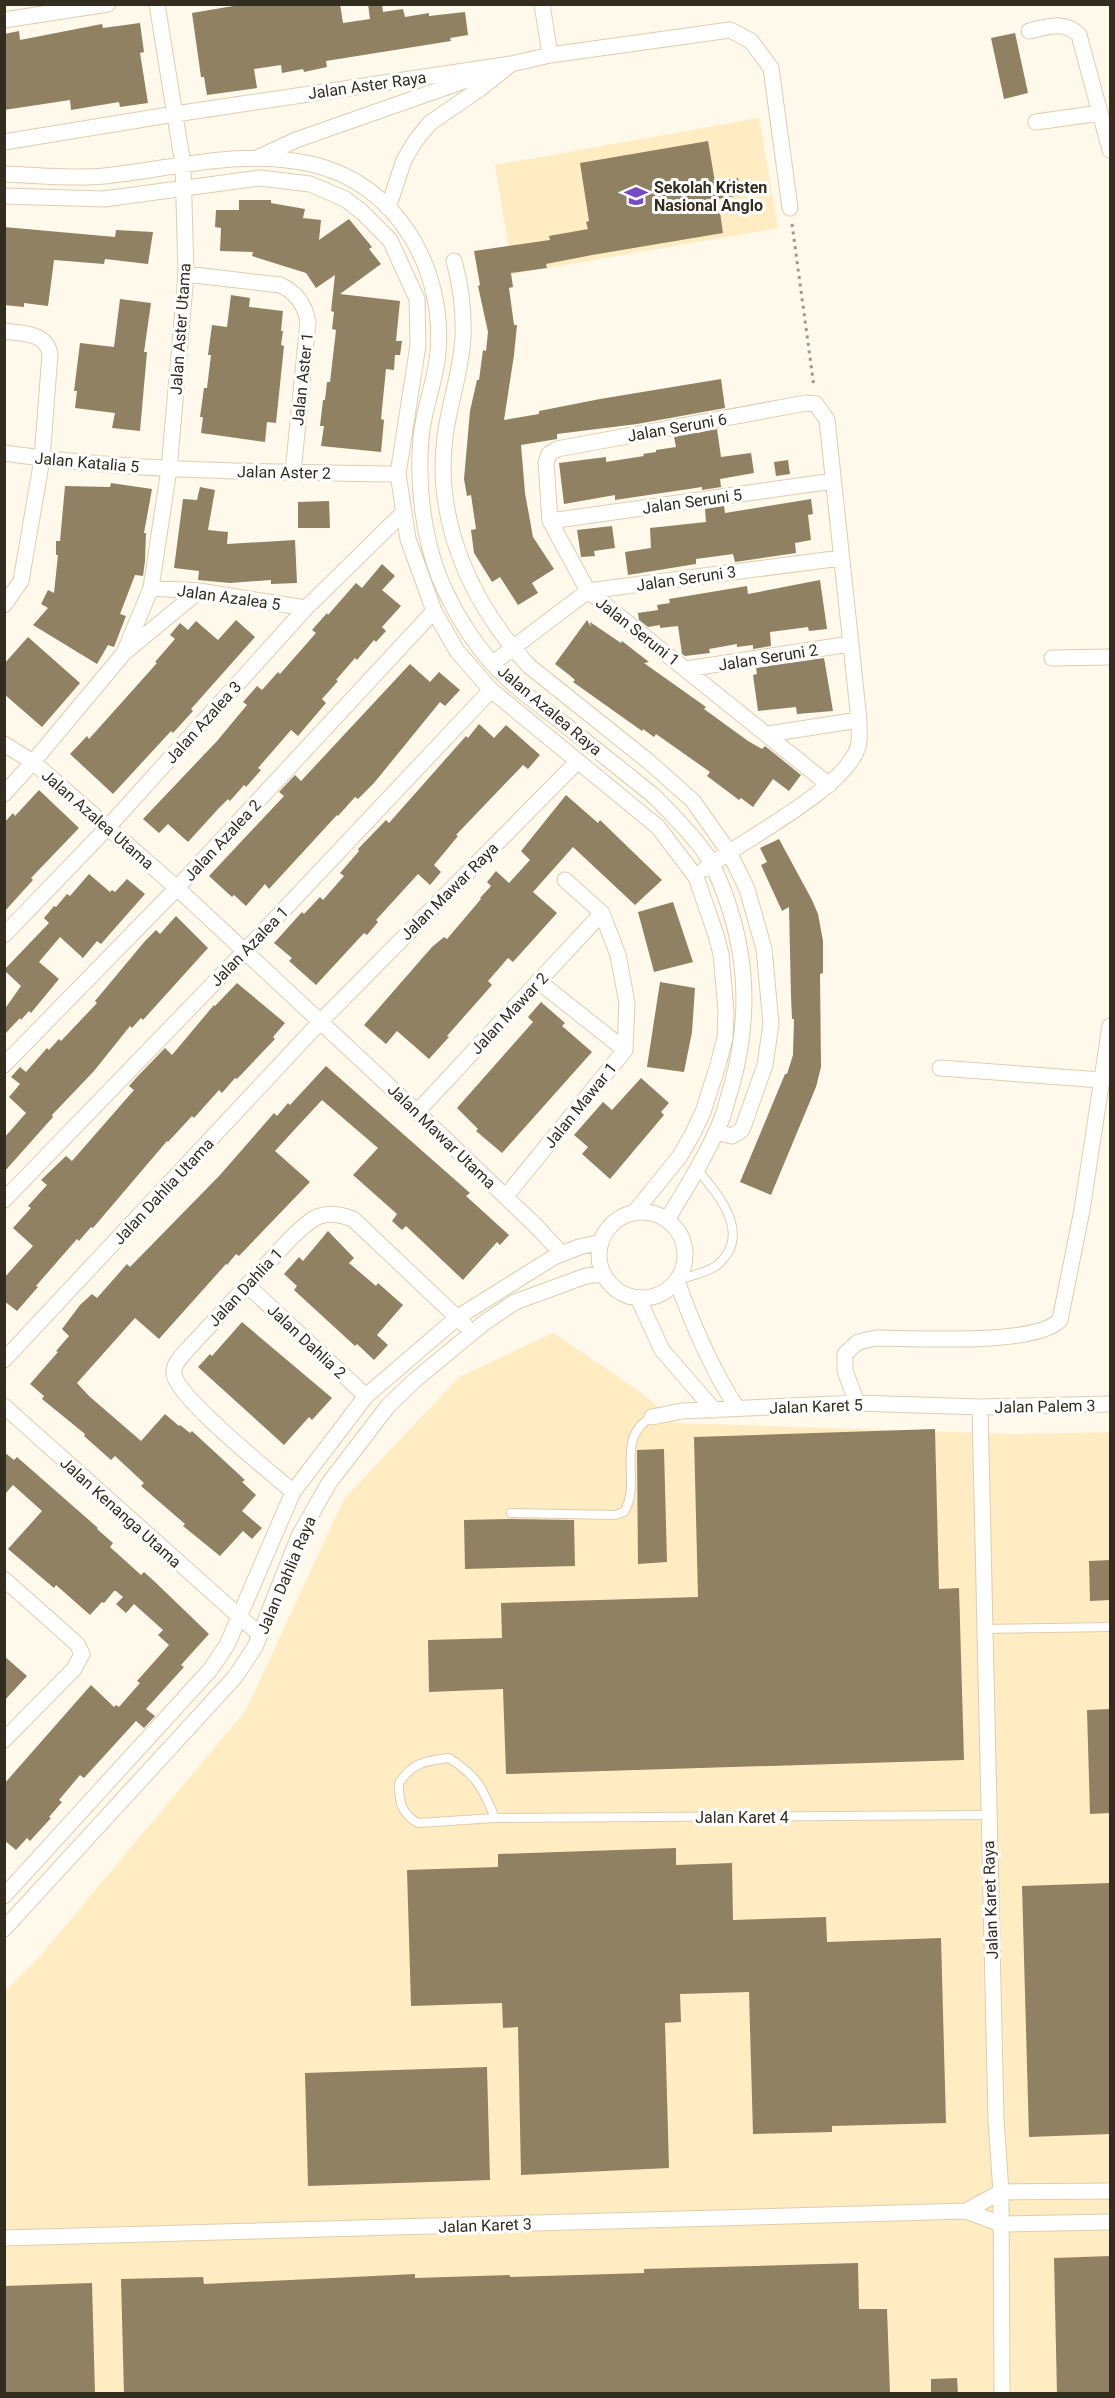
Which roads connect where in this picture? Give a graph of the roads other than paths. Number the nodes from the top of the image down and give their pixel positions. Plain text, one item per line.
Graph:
1 (108, 4) edge
2 (157, 4) edge
3 (542, 4) edge
4 (4, 20) edge
5 (1029, 31) dead end
6 (550, 55) junction
7 (511, 64) junction
8 (1100, 113) junction
9 (175, 114) junction
10 (1036, 122) dead end
11 (4, 142) edge
12 (1110, 150) edge
13 (259, 157) junction
14 (183, 165) junction
15 (4, 174) edge
16 (182, 189) junction
17 (4, 196) edge
18 (388, 208) junction
19 (790, 208) road end
20 (186, 274) junction
21 (432, 281) junction
22 (4, 331) edge
23 (4, 453) edge
24 (42, 459) junction
25 (546, 463) joint
26 (169, 469) junction
27 (293, 472) junction
28 (398, 474) junction
29 (419, 474) junction
30 (441, 474) junction
31 (833, 481) junction
32 (404, 512) junction
33 (550, 521) junction
34 (841, 558) junction
35 (4, 578) edge
36 (21, 581) junction
37 (151, 588) junction
38 (199, 591) junction
39 (588, 591) junction
40 (4, 605) edge
41 (306, 608) junction
42 (434, 611) junction
43 (850, 644) junction
44 (513, 648) junction
45 (124, 653) junction
46 (1110, 657) edge
47 (1052, 658) dead end
48 (493, 663) junction
49 (687, 669) junction
50 (491, 690) junction
51 (859, 720) junction
52 (768, 734) junction
53 (4, 744) edge
54 (578, 761) junction
55 (33, 762) junction
56 (829, 785) junction
57 (4, 794) edge
58 (108, 827) junction
59 (729, 852) junction
60 (713, 864) junction
61 (696, 877) junction
62 (565, 880) dead end
63 (177, 888) junction
64 (602, 913) junction
65 (4, 935) edge
66 (244, 952) junction
67 (538, 981) junction
68 (321, 1021) junction
69 (1110, 1026) edge
70 (625, 1050) junction
71 (4, 1065) edge
72 (940, 1068) dead end
73 (1101, 1080) junction
74 (417, 1112) junction
75 (716, 1132) junction
76 (697, 1169) junction
77 (506, 1196) junction
78 (4, 1200) edge
79 (634, 1213) junction
80 (667, 1220) junction
81 (601, 1242) junction
82 (562, 1254) junction
83 (604, 1274) junction
84 (677, 1281) junction
85 (248, 1286) junction
86 (638, 1298) junction
87 (458, 1317) junction
88 (473, 1332) junction
89 (4, 1360) edge
90 (366, 1396) junction
91 (857, 1403) junction
92 (1110, 1404) edge
93 (4, 1406) edge
94 (980, 1407) junction
95 (737, 1408) junction
96 (714, 1410) junction
97 (652, 1417) joint
98 (294, 1492) junction
99 (511, 1514) dead end
100 (4, 1579) edge
101 (238, 1618) junction
102 (1110, 1627) edge
103 (984, 1629) junction
104 (260, 1635) junction
105 (4, 1740) edge
106 (988, 1815) junction
107 (495, 1818) junction
108 (4, 1896) edge
109 (10, 1912) edge
110 (4, 1929) edge
111 (1110, 2191) edge
112 (1001, 2192) junction
113 (966, 2211) junction
114 (1110, 2222) edge
115 (1001, 2224) junction
116 (4, 2238) edge
117 (1002, 2394) edge

1 - 4 street
2 - 9 street, Jalan Aster Utama
3 - 6 street
5 - 8 street
6 - 7 street, Jalan Aster Raya
6 - 19 street, Jalan Aster Raya
7 - 9 street, Jalan Aster Raya
7 - 13 street
7 - 18 street
8 - 10 street
8 - 12 street
9 - 11 street, Jalan Aster Raya
9 - 14 street, Jalan Aster Utama
13 - 14 street, Jalan Azalea Raya
13 - 18 street, Jalan Azalea Raya
14 - 15 street
14 - 16 street, Jalan Aster Utama
16 - 17 street
16 - 20 street, Jalan Aster Utama
16 - 28 street, Jalan Azalea Raya
18 - 21 street, Jalan Azalea Raya
20 - 26 street, Jalan Aster Utama
20 - 27 street, Jalan Aster 1
21 - 29 street, Jalan Azalea Raya
21 - 30 street
22 - 24 street
23 - 24 street, Jalan Katalia 5
24 - 26 street, Jalan Katalia 5
24 - 36 street
25 - 31 street, Jalan Seruni 6
25 - 33 street, Jalan Seruni 1
26 - 27 street, Jalan Aster 2
26 - 37 street, Jalan Aster Utama
27 - 28 street, Jalan Aster 2
28 - 32 street, Jalan Azalea Raya
29 - 30 street
29 - 48 street, Jalan Azalea Raya
30 - 44 street
31 - 33 street, Jalan Seruni 5
31 - 34 street
32 - 41 street, Jalan Azalea 3
32 - 42 street, Jalan Azalea Raya
33 - 39 street, Jalan Seruni 1
34 - 39 street, Jalan Seruni 3
34 - 43 street
35 - 36 street
36 - 40 street
37 - 38 street, Jalan Azalea 5
37 - 45 street, Jalan Aster Utama
38 - 41 street, Jalan Azalea 5
38 - 45 street
39 - 44 street, Jalan Seruni 3
39 - 49 street, Jalan Seruni 1
41 - 58 street, Jalan Azalea 3
42 - 50 street, Jalan Azalea Raya
42 - 63 street, Jalan Azalea 2
43 - 49 street, Jalan Seruni 2
43 - 51 street
44 - 48 street, Jalan Seruni 3
44 - 59 street
45 - 55 street
46 - 47 street
48 - 60 street, Jalan Azalea Raya
49 - 52 street, Jalan Seruni 1
50 - 54 street, Jalan Azalea Raya
50 - 66 street, Jalan Azalea 1
51 - 52 street
51 - 56 street
52 - 56 street, Jalan Seruni 1
53 - 55 street, Jalan Azalea Utama
54 - 61 street, Jalan Azalea Raya
54 - 68 street, Jalan Mawar Raya
55 - 57 street
55 - 58 street, Jalan Azalea Utama
56 - 59 street
58 - 63 street, Jalan Azalea Utama
58 - 65 street, Jalan Azalea 3
59 - 60 street
59 - 75 street
60 - 61 street
60 - 75 street, Jalan Azalea Raya
61 - 79 street, Jalan Azalea Raya
62 - 64 street, Jalan Mawar 1
63 - 66 street, Jalan Azalea Utama
63 - 71 street, Jalan Azalea 2
64 - 67 street, Jalan Mawar 2
64 - 70 street, Jalan Mawar 1
66 - 68 street, Jalan Azalea Utama
66 - 78 street, Jalan Azalea 1
67 - 70 street
67 - 74 street, Jalan Mawar 2
68 - 74 street, Jalan Mawar Utama
68 - 89 street, Jalan Dahlia Utama
69 - 73 street
70 - 77 street, Jalan Mawar 1
72 - 73 street
73 - 91 street
74 - 77 street, Jalan Mawar Utama
75 - 76 street, Jalan Azalea Raya
76 - 80 street, Jalan Azalea Raya
76 - 84 lane
77 - 82 street, Jalan Mawar Utama
79 - 80 street
79 - 81 street
80 - 84 street
81 - 82 street, Jalan Dahlia Raya
81 - 83 street
82 - 87 street, Jalan Dahlia Raya
83 - 86 street
83 - 88 street, Jalan Dahlia Raya
84 - 86 street
84 - 95 street
85 - 87 street, Jalan Dahlia 1
85 - 90 street, Jalan Dahlia 2
85 - 98 street, Jalan Dahlia 1
86 - 96 street
87 - 88 street, Jalan Dahlia 1
87 - 90 street, Jalan Dahlia Raya
88 - 104 street, Jalan Dahlia Raya
90 - 98 street, Jalan Dahlia Raya
91 - 94 street, Jalan Karet 5
91 - 95 street, Jalan Karet 5
92 - 94 street, Jalan Palem 3
93 - 101 street, Jalan Kenanga Utama
94 - 103 street, Jalan Karet Raya
95 - 96 street, Jalan Karet 5
96 - 97 street, Jalan Karet 5
97 - 99 lane
98 - 101 street, Jalan Dahlia Raya
100 - 105 street
101 - 104 street, Jalan Kenanga Utama
101 - 108 street, Jalan Dahlia Raya
102 - 103 lane
103 - 106 street, Jalan Karet Raya
104 - 109 street, Jalan Dahlia Raya
106 - 107 lane, Jalan Karet 4
106 - 112 street, Jalan Karet Raya
107 - 107 lane, Jalan Karet 4
109 - 110 street, Jalan Dahlia Raya
111 - 112 street
112 - 113 street, Jalan Karet 3
112 - 115 street, Jalan Karet Raya
113 - 115 street, Jalan Karet 3
113 - 116 street, Jalan Karet 3
114 - 115 street
115 - 117 street, Jalan Karet Raya

